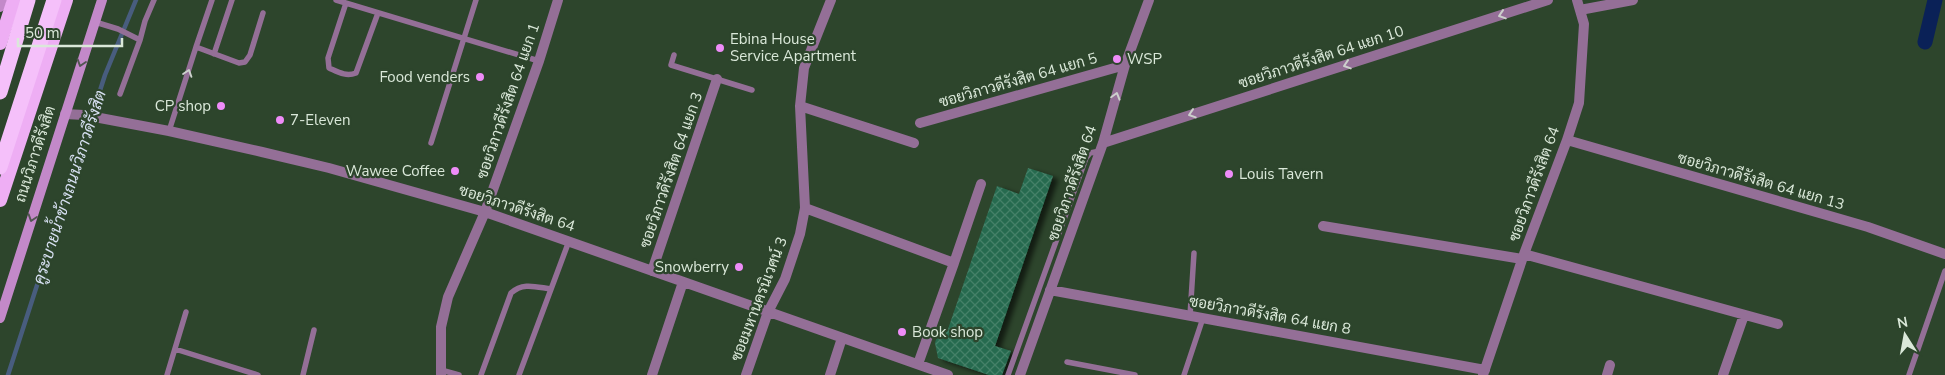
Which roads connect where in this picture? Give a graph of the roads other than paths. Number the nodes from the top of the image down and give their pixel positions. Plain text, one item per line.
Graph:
1 (2, 0) edge
2 (14, 0) edge
3 (28, 0) edge
4 (54, 0) edge
5 (65, 0) edge
6 (102, 0) edge
7 (154, 0) edge
8 (212, 0) edge
9 (232, 0) edge
10 (336, 0) edge
11 (476, 0) edge
12 (558, 0) edge
13 (831, 0) edge
14 (1149, 0) edge
15 (1548, 0) edge
16 (1577, 0) edge
17 (1632, 0) edge
18 (346, 3) junction
19 (0, 7) edge
20 (1580, 10) junction
21 (263, 13) dead end
22 (378, 13) junction
23 (95, 22) junction
24 (140, 40) junction
25 (463, 40) junction
26 (0, 43) edge
27 (196, 47) junction
28 (214, 54) junction
29 (674, 55) dead end
30 (539, 61) junction
31 (35, 62) junction
32 (1125, 65) junction
33 (717, 80) junction
34 (752, 90) dead end
35 (0, 92) edge
36 (120, 94) dead end
37 (800, 106) junction
38 (65, 114) junction
39 (920, 123) dead end
40 (169, 131) junction
41 (1567, 140) junction
42 (430, 143) dead end
43 (914, 143) dead end
44 (1102, 147) junction
45 (0, 167) edge
46 (981, 184) dead end
47 (0, 200) edge
48 (805, 208) junction
49 (485, 212) junction
50 (1323, 226) dead end
51 (569, 241) junction
52 (1194, 253) dead end
53 (1945, 254) edge
54 (1523, 257) junction
55 (954, 263) junction
56 (652, 271) junction
57 (1945, 271) edge
58 (684, 282) junction
59 (551, 289) junction
60 (1050, 290) junction
61 (186, 312) dead end
62 (768, 312) junction
63 (1744, 315) junction
64 (1190, 316) junction
65 (0, 318) edge
66 (1203, 318) junction
67 (1778, 324) dead end
68 (314, 330) dead end
69 (842, 338) junction
70 (175, 349) junction
71 (1067, 362) dead end
72 (922, 369) edge
73 (441, 372) edge
74 (1484, 373) edge
75 (167, 375) edge
76 (258, 375) edge
77 (303, 375) edge
78 (458, 375) edge
79 (481, 375) edge
80 (518, 375) edge
81 (652, 375) edge
82 (746, 375) edge
83 (830, 375) edge
84 (948, 375) edge
85 (1008, 375) edge
86 (1020, 375) edge
87 (1135, 375) edge
88 (1184, 375) edge
89 (1723, 375) edge
90 (1909, 375) edge

1 - 19 main road
2 - 26 highway
3 - 35 highway
4 - 31 highway
5 - 31 highway
5 - 47 highway, ถนนวิภาวดีรังสิต
6 - 23 main road, ถนนวิภาวดีรังสิต
7 - 24 lane
8 - 27 lane
9 - 28 lane
10 - 18 lane
11 - 25 lane
12 - 30 street, ซอยวิภาวดีรังสิต 64 แยก 1
13 - 37 street, ซอยมหานครนิเวศน์ 3
14 - 32 street, ซอยวิภาวดีรังสิต 64
15 -> 44 street, ซอยวิภาวดีรังสิต 64 แยก 10
16 - 20 street, ซอยวิภาวดีรังสิต 64
17 - 20 street
18 - 22 lane
18 - 22 lane
20 - 41 street, ซอยวิภาวดีรังสิต 64
21 - 28 lane
22 - 25 lane
23 - 24 lane
23 -> 38 main road, ถนนวิภาวดีรังสิต
24 - 36 lane
25 - 30 lane
25 - 42 lane
27 - 28 lane
40 -> 27 lane
29 - 33 lane
30 - 49 street, ซอยวิภาวดีรังสิต 64 แยก 1
31 - 45 highway
32 - 39 street, ซอยวิภาวดีรังสิต 64 แยก 5
44 -> 32 street, ซอยวิภาวดีรังสิต 64
33 - 34 lane
33 - 56 street, ซอยวิภาวดีรังสิต 64 แยก 3
37 - 43 street
37 - 48 street, ซอยมหานครนิเวศน์ 3
38 - 40 street, ซอยวิภาวดีรังสิต 64
38 -> 65 main road, ถนนวิภาวดีรังสิต
40 - 49 street, ซอยวิภาวดีรังสิต 64
41 - 53 street, ซอยวิภาวดีรังสิต 64 แยก 13
41 - 54 street, ซอยวิภาวดีรังสิต 64
44 - 60 street, ซอยวิภาวดีรังสิต 64
44 - 85 lane
46 - 55 street
48 - 55 street
48 - 62 street, ซอยมหานครนิเวศน์ 3
49 - 51 street, ซอยวิภาวดีรังสิต 64
49 - 73 street, ซอยวิภาวดีรังสิต 64 แยก 1
50 - 54 street
51 - 56 street, ซอยวิภาวดีรังสิต 64
51 - 59 lane
52 - 64 lane
54 - 63 street
54 - 74 street, ซอยวิภาวดีรังสิต 64
55 - 72 street
56 - 58 street, ซอยวิภาวดีรังสิต 64
57 - 90 lane
58 - 62 street, ซอยวิภาวดีรังสิต 64
58 - 81 street
59 - 79 lane
59 - 80 lane
60 - 64 street, ซอยวิภาวดีรังสิต 64 แยก 8
60 - 86 street, ซอยวิภาวดีรังสิต 64
61 - 70 lane
62 - 69 street, ซอยวิภาวดีรังสิต 64
62 - 82 street, ซอยมหานครนิเวศน์ 3
63 - 67 street
63 - 89 street
64 - 66 street, ซอยวิภาวดีรังสิต 64 แยก 8
66 - 74 street, ซอยวิภาวดีรังสิต 64 แยก 8
66 - 88 lane
68 - 77 lane
69 - 72 street, ซอยวิภาวดีรังสิต 64
69 - 83 street
70 - 75 lane
70 - 76 lane
71 - 87 lane
72 - 84 street, ซอยวิภาวดีรังสิต 64
73 - 78 lane

